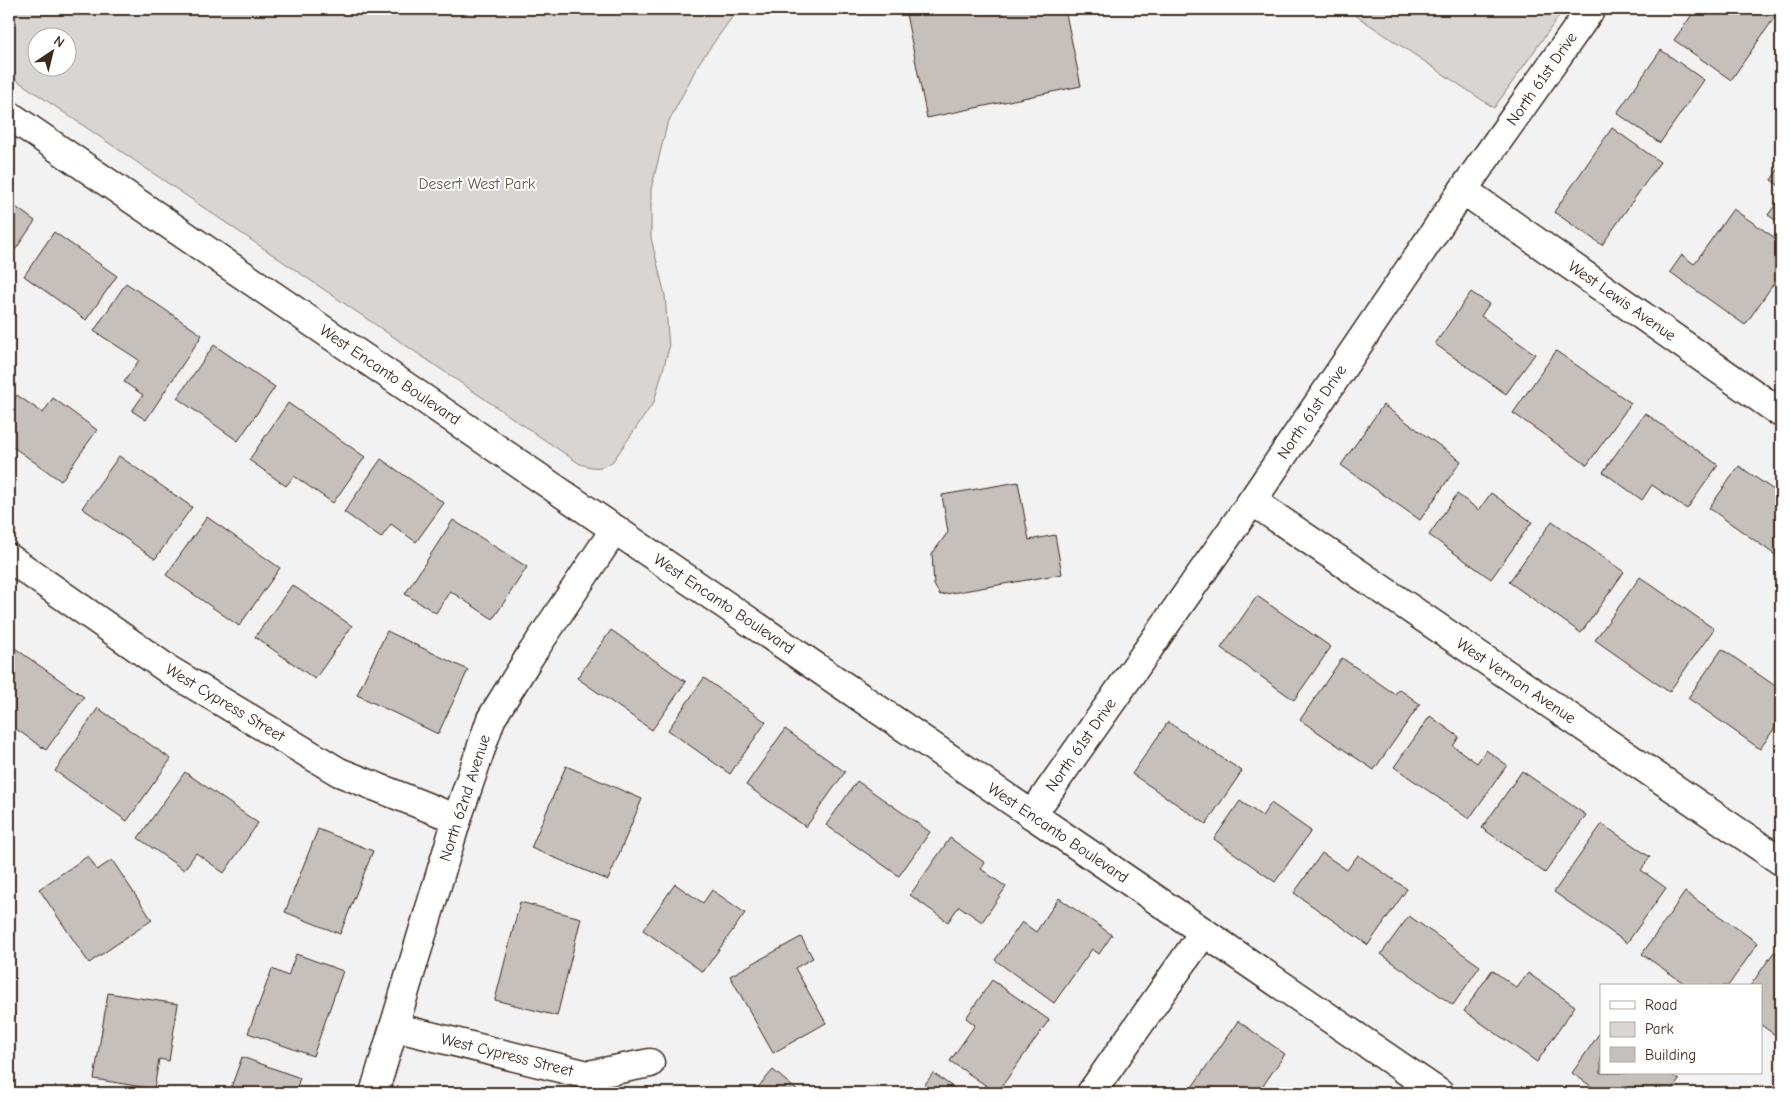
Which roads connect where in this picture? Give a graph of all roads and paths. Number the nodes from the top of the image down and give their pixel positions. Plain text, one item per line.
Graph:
1 (1591, 9) edge
2 (9, 115) edge
3 (1463, 190) junction
4 (1781, 413) edge
5 (1252, 501) junction
6 (615, 529) junction
7 (9, 558) edge
8 (1032, 815) junction
9 (457, 819) junction
10 (1781, 861) edge
11 (1204, 932) junction
12 (394, 1027) junction
13 (650, 1063) dead end
14 (374, 1093) edge
15 (1091, 1093) edge
16 (1440, 1093) edge

1 - 3 street, North 61st Drive
2 - 6 street, West Encanto Boulevard
3 - 4 street, West Lewis Avenue
3 - 5 street, North 61st Drive
5 - 8 street, North 61st Drive
5 - 10 street, West Vernon Avenue
6 - 8 street, West Encanto Boulevard
6 - 9 street, North 62nd Avenue
7 - 9 street, West Cypress Street
8 - 11 street, West Encanto Boulevard
9 - 12 street, North 62nd Avenue
11 - 15 street
11 - 16 street, West Encanto Boulevard
12 - 13 street, West Cypress Street
12 - 14 street, North 62nd Avenue

